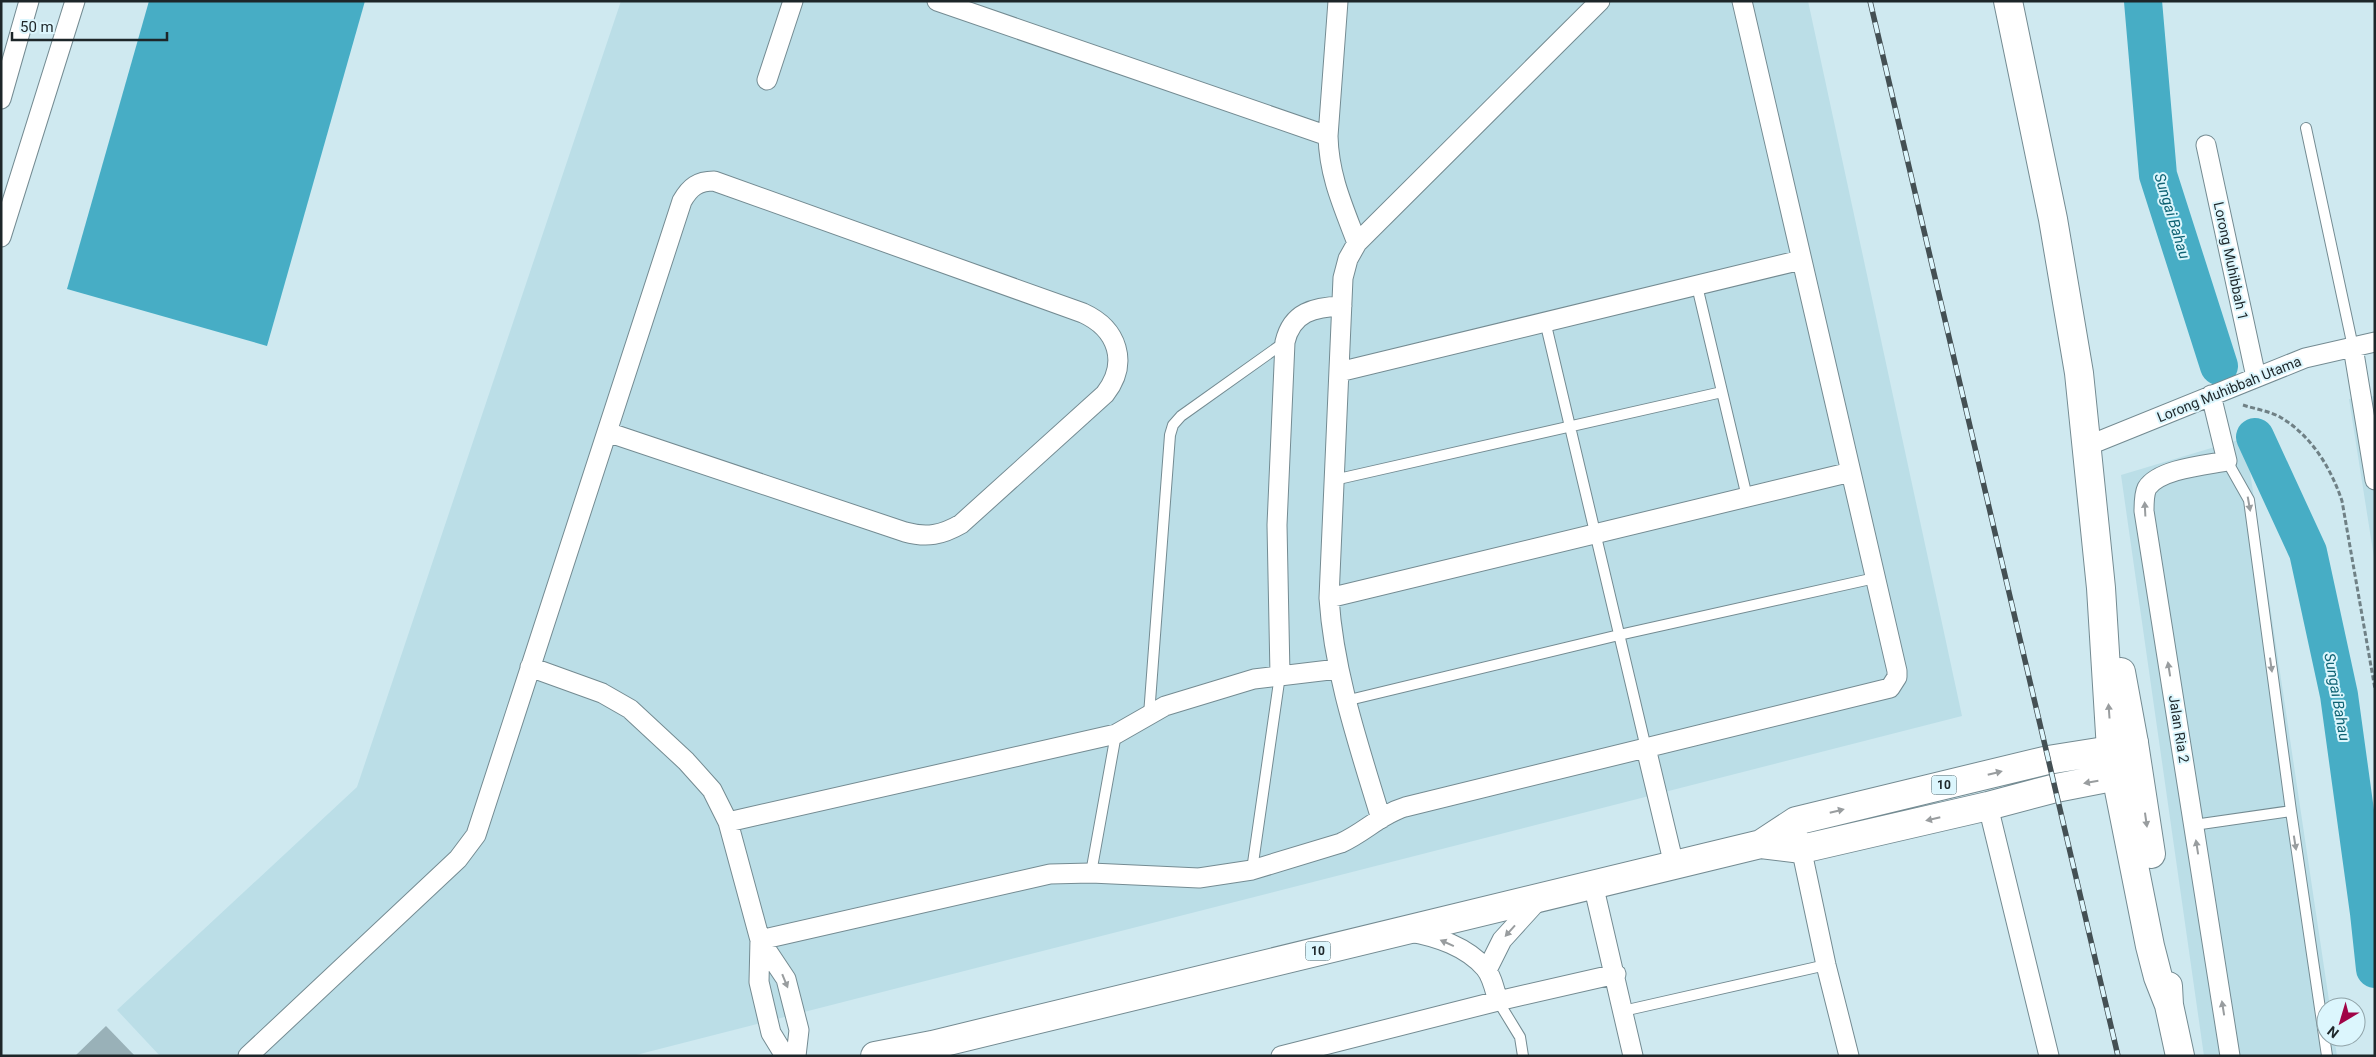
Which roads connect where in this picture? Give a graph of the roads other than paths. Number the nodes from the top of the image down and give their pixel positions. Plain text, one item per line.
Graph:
1 (29, 1) edge
2 (75, 1) edge
3 (793, 1) edge
4 (937, 1) edge
5 (1338, 1) edge
6 (1600, 1) edge
7 (1742, 1) edge
8 (2008, 1) edge
9 (767, 80) dead end
10 (3, 89) edge
11 (2306, 128) dead end
12 (1328, 136) junction
13 (2206, 145) dead end
14 (1, 237) edge
15 (1357, 243) junction
16 (1802, 260) junction
17 (1697, 286) junction
18 (1342, 306) junction
19 (1545, 322) junction
20 (1285, 342) junction
21 (2375, 342) edge
22 (2353, 346) junction
23 (1339, 372) junction
24 (2256, 377) junction
25 (1722, 392) junction
26 (2211, 395) junction
27 (2369, 408) edge
28 (1570, 426) junction
29 (606, 432) junction
30 (2087, 446) junction
31 (2227, 461) junction
32 (1851, 472) junction
33 (1334, 480) junction
34 (2375, 480) edge
35 (1747, 497) junction
36 (1596, 534) junction
37 (1875, 578) junction
38 (1328, 598) junction
39 (1620, 635) junction
40 (530, 667) junction
41 (1338, 668) junction
42 (1280, 675) junction
43 (1345, 701) junction
44 (1148, 715) junction
45 (1116, 734) junction
46 (2123, 746) junction
47 (1646, 748) junction
48 (2128, 774) junction
49 (1988, 806) junction
50 (2290, 811) junction
51 (1381, 819) junction
52 (1796, 821) junction
53 (728, 822) junction
54 (2194, 825) junction
55 (1761, 844) junction
56 (1802, 849) junction
57 (1674, 865) junction
58 (1252, 870) junction
59 (1091, 873) junction
60 (1593, 884) junction
61 (1541, 897) junction
62 (1401, 931) junction
63 (760, 940) junction
64 (1826, 965) junction
65 (1487, 970) junction
66 (1616, 974) junction
67 (1498, 1001) junction
68 (1624, 1011) junction
69 (248, 1056) edge
70 (785, 1056) edge
71 (796, 1056) edge
72 (875, 1056) edge
73 (1281, 1056) edge
74 (1523, 1056) edge
75 (1633, 1056) edge
76 (1849, 1056) edge
77 (2049, 1056) edge
78 (2180, 1056) edge
79 (2230, 1056) edge
80 (2328, 1056) edge

1 - 10 street
2 - 14 street
3 - 9 street
4 - 12 street
5 - 12 street
6 - 15 street
7 - 16 street
8 - 30 main road
11 - 22 lane
12 - 15 street
13 - 24 street, Lorong Muhibbah 1
15 - 18 street
16 - 17 street
16 - 32 street
17 - 19 street
17 - 25 lane
18 - 20 street
18 - 23 street
19 - 23 street
19 - 28 lane
20 - 42 street
20 - 44 lane
21 - 22 street, Lorong Muhibbah Utama
22 - 24 street, Lorong Muhibbah Utama
22 - 27 street
23 - 33 street
24 - 26 street, Lorong Muhibbah Utama
25 - 28 lane
25 - 35 lane
26 - 30 street, Lorong Muhibbah Utama
26 - 31 street
27 - 34 street
28 - 33 lane
28 - 36 lane
29 - 29 street
29 - 40 street
30 - 46 main road
31 -> 50 lane
54 -> 31 street, Jalan Ria 2
32 - 35 street
32 - 37 street
33 - 38 street
35 - 36 street
36 - 38 street
36 - 39 lane
37 - 39 lane
37 - 47 street
38 - 41 street
39 - 43 lane
39 - 47 lane
40 - 53 street
40 - 69 street
41 - 42 street
41 - 43 street
42 - 44 street
42 - 58 lane
43 - 51 street
44 - 45 street
45 - 53 street
45 - 59 lane
46 - 48 main road
52 -> 46 main road, 10
47 - 51 street
47 - 57 street
48 -> 49 main road, 10
48 - 78 main road
49 -> 56 main road, 10
49 - 77 street
50 - 54 lane
50 -> 80 lane
51 - 58 street
52 - 55 main road, 10
52 - 56 street
53 - 63 street
79 -> 54 street, Jalan Ria 2
55 - 56 main road, 10
55 - 57 main road, 10
56 - 64 street
57 - 60 main road, 10
58 - 59 street
59 - 63 street
60 - 61 main road, 10
60 - 66 street
61 - 62 main road, 10
61 -> 65 street
65 -> 62 street
62 - 72 main road, 10
63 - 70 street
63 -> 71 street
64 - 68 lane
64 - 76 street
65 - 67 street
66 - 67 street
66 - 68 street
67 - 73 street
67 - 74 lane
68 - 75 street

